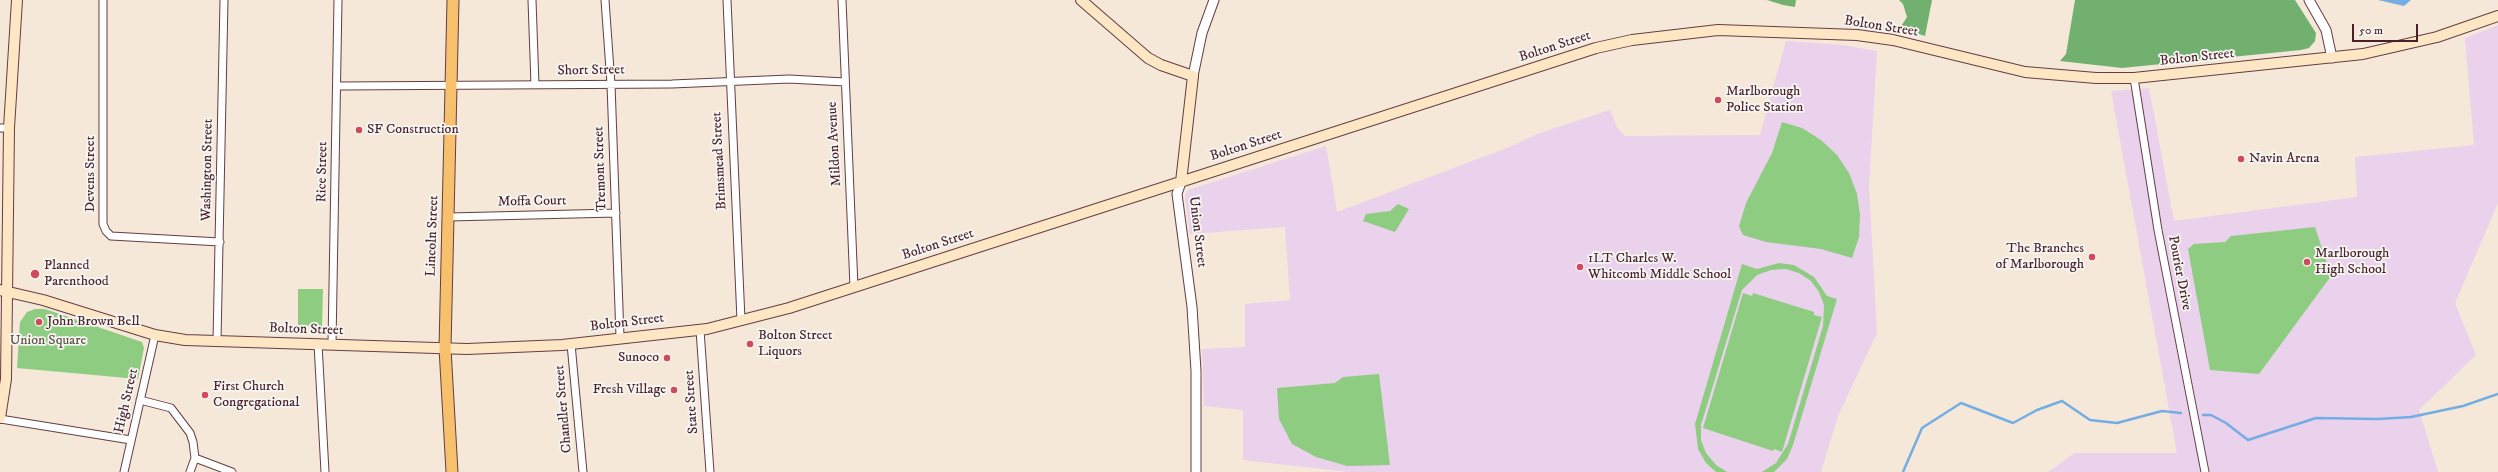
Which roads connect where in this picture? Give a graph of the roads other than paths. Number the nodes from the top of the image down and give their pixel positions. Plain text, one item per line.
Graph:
1 (17, 0) edge
2 (103, 0) edge
3 (224, 0) edge
4 (338, 0) edge
5 (453, 0) edge
6 (532, 0) edge
7 (605, 0) edge
8 (727, 0) edge
9 (842, 0) edge
10 (1081, 0) edge
11 (1214, 0) edge
12 (2309, 0) edge
13 (2498, 16) edge
14 (2332, 58) junction
15 (1193, 76) junction
16 (2134, 78) junction
17 (730, 81) junction
18 (845, 82) junction
19 (610, 84) junction
20 (452, 85) junction
21 (535, 85) junction
22 (338, 86) junction
23 (4, 128) edge
24 (1181, 182) junction
25 (616, 213) junction
26 (449, 216) junction
27 (220, 242) junction
28 (0, 282) edge
29 (854, 287) junction
30 (4, 290) edge
31 (741, 320) junction
32 (700, 330) junction
33 (155, 336) junction
34 (620, 337) junction
35 (217, 341) junction
36 (318, 344) junction
37 (332, 344) junction
38 (571, 344) junction
39 (445, 348) junction
40 (3, 379) edge
41 (140, 400) junction
42 (0, 419) edge
43 (131, 440) junction
44 (195, 458) junction
45 (124, 472) edge
46 (190, 472) edge
47 (232, 472) edge
48 (325, 472) edge
49 (452, 472) edge
50 (583, 472) edge
51 (710, 472) edge
52 (1196, 472) edge
53 (2205, 472) edge

1 - 23 main road
2 - 27 street, Devens Street
3 - 27 street, Washington Street
4 - 22 street, Rice Street
5 - 20 main road, Lincoln Street
6 - 21 street
7 - 19 street, Tremont Street
8 - 17 street, Brimsmead Street
9 - 18 street, Mildon Avenue
10 - 15 main road
11 - 15 street, Union Street
12 - 14 street
13 - 14 main road, Bolton Street
14 - 16 main road, Bolton Street
15 - 24 main road, Union Street
16 - 24 main road, Bolton Street
16 - 53 street, Pourier Drive
17 - 18 street, Short Street
17 - 19 street, Short Street
17 - 31 street, Brimsmead Street
18 - 29 street, Mildon Avenue
19 - 21 street, Short Street
19 - 25 street, Tremont Street
20 - 21 street, Short Street
20 - 22 street, Short Street
20 - 26 main road, Lincoln Street
22 - 37 street, Rice Street
23 - 30 main road
24 - 29 main road, Bolton Street
24 - 52 street, Union Street
25 - 26 street, Moffa Court
25 - 34 street, Tremont Street
26 - 39 main road, Lincoln Street
27 - 35 street, Washington Street
28 - 30 main road
29 - 31 main road, Bolton Street
30 - 33 main road, Bolton Street
30 - 40 main road
31 - 32 main road, Bolton Street
32 - 34 main road, Bolton Street
32 - 51 street, State Street
33 - 35 main road, Bolton Street
33 - 41 street, High Street
34 - 38 main road, Bolton Street
35 - 36 main road, Bolton Street
36 - 37 main road, Bolton Street
36 - 48 street
37 - 39 main road, Bolton Street
38 - 39 main road, Bolton Street
38 - 50 street, Chandler Street
39 - 49 main road, Lincoln Street
40 - 42 main road
41 - 43 street, High Street
41 - 44 street
42 - 43 street
43 - 45 street, High Street
44 - 46 street
44 - 47 street

